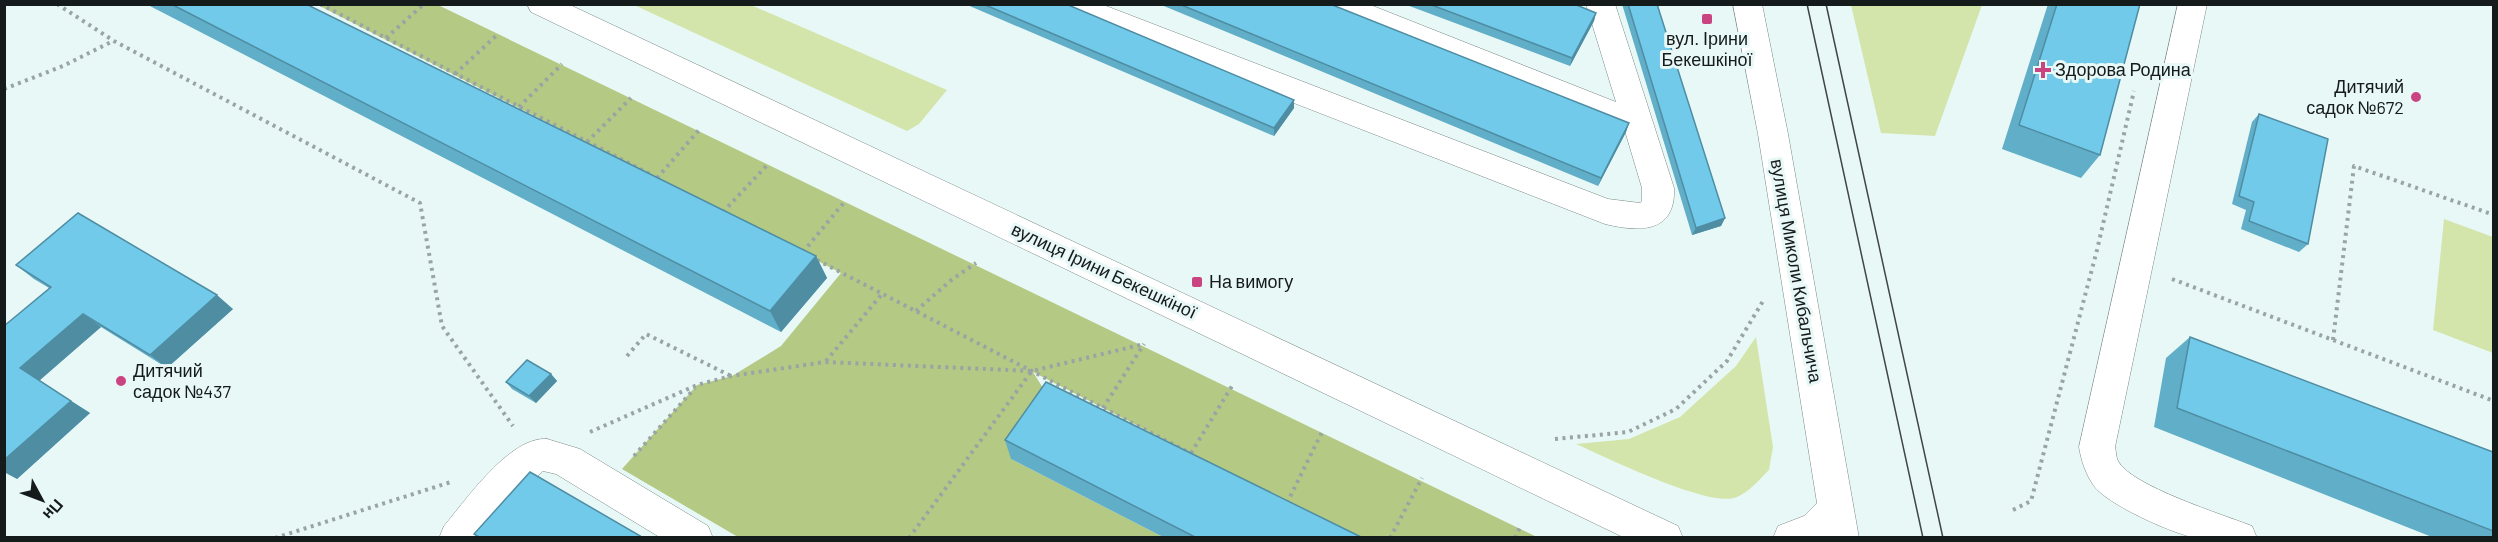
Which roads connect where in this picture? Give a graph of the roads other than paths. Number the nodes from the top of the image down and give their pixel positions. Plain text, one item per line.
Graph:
1 (541, 4) edge
2 (1070, 4) edge
3 (1337, 4) edge
4 (1747, 4) edge
5 (2193, 4) edge
6 (1599, 5) edge
7 (1637, 123) junction
8 (1839, 523) edge
9 (457, 537) edge
10 (695, 537) edge
11 (1665, 537) edge
12 (1791, 537) edge
13 (2239, 537) edge

1 - 11 street, вулиця Ірини Бекешкіної
2 - 7 street
3 - 7 street
4 - 8 street, вулиця Миколи Кибальчича
5 - 13 street
6 - 7 street
8 - 12 street
9 - 10 street

